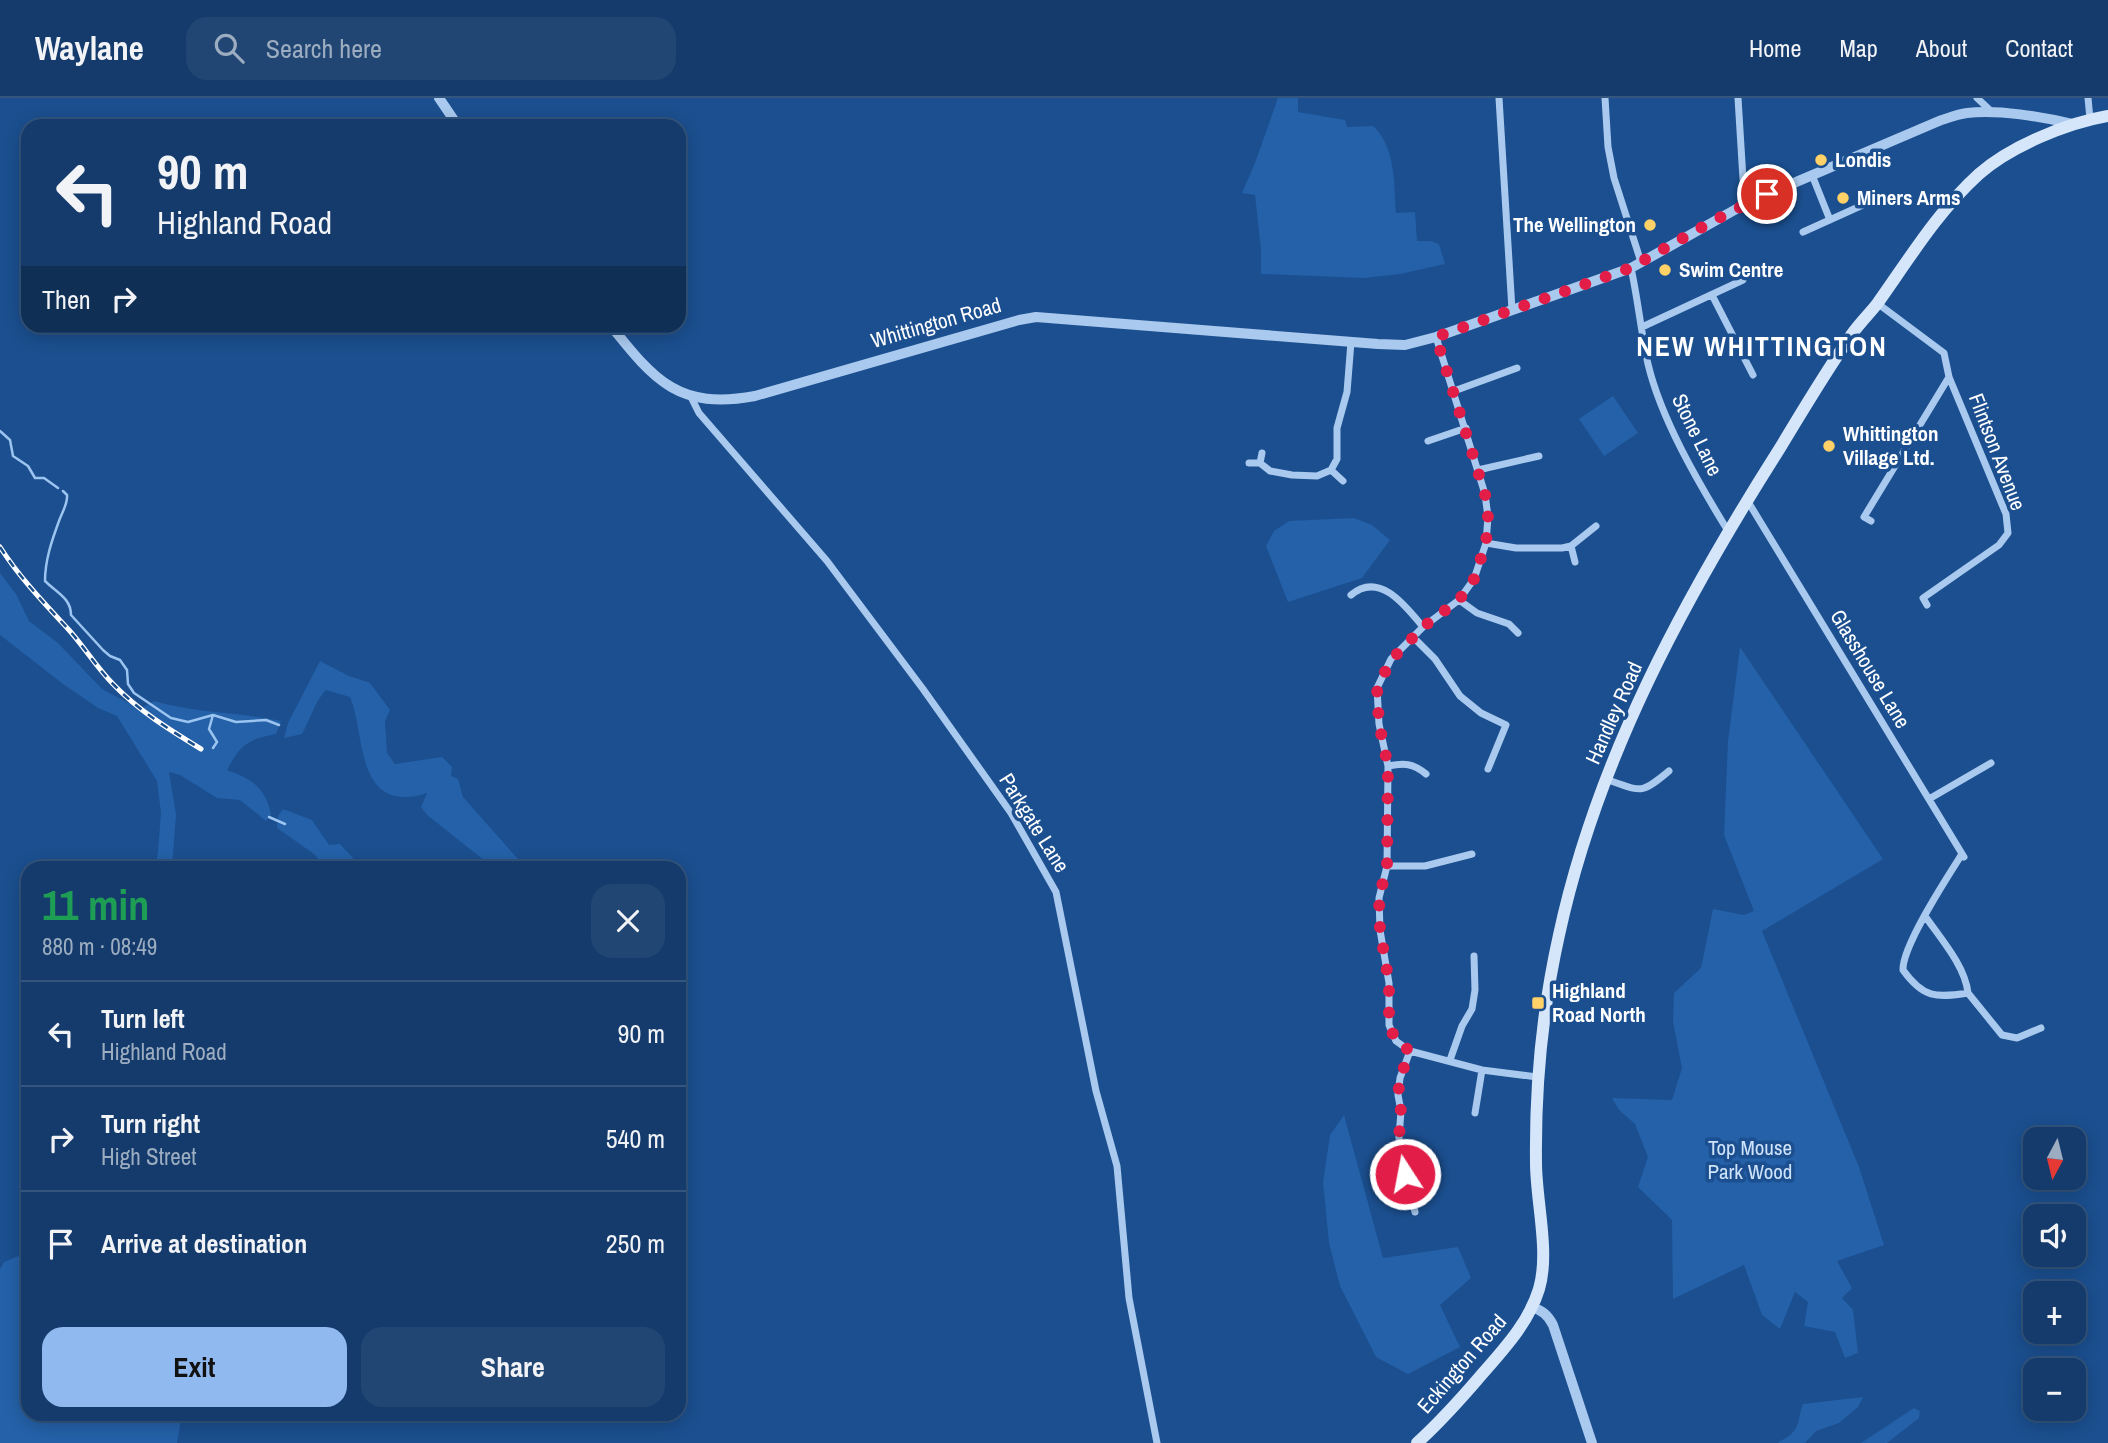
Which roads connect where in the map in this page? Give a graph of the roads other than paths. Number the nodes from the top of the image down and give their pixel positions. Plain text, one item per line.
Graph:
1 (439, 98) edge
2 (1499, 98) edge
3 (1605, 98) edge
4 (1738, 98) edge
5 (1977, 98) edge
6 (2088, 98) edge
7 (1992, 113) junction
8 (2108, 116) edge
9 (453, 119) edge
10 (2090, 119) junction
11 (2073, 124) junction
12 (1812, 175) junction
13 (1747, 203) junction
14 (1866, 204) dead end
15 (1830, 220) junction
16 (1803, 232) dead end
17 (1636, 265) junction
18 (1743, 280) dead end
19 (1712, 295) junction
20 (1877, 303) junction
21 (1512, 310) junction
22 (1642, 327) junction
23 (617, 333) edge
24 (1436, 337) junction
25 (1351, 342) junction
26 (1517, 368) dead end
27 (1753, 375) dead end
28 (1949, 377) junction
29 (1454, 391) junction
30 (691, 397) junction
31 (1466, 428) junction
32 (1428, 441) dead end
33 (1262, 453) dead end
34 (1539, 456) dead end
35 (1249, 463) dead end
36 (1260, 463) junction
37 (1331, 470) junction
38 (1478, 470) junction
39 (1343, 481) dead end
40 (1747, 500) junction
41 (1871, 522) dead end
42 (1596, 526) dead end
43 (1728, 531) junction
44 (1486, 543) junction
45 (1571, 546) junction
46 (1575, 562) dead end
47 (1351, 595) dead end
48 (1459, 600) junction
49 (1927, 605) dead end
50 (1423, 627) junction
51 (1518, 634) dead end
52 (1413, 636) junction
53 (1991, 763) dead end
54 (1388, 766) junction
55 (1488, 769) dead end
56 (1668, 771) dead end
57 (1426, 774) dead end
58 (1605, 779) junction
59 (1929, 799) junction
60 (1472, 853) dead end
61 (1387, 866) junction
62 (1925, 916) junction
63 (1474, 956) dead end
64 (1968, 993) junction
65 (2041, 1028) dead end
66 (1410, 1051) junction
67 (1450, 1060) junction
68 (1482, 1070) junction
69 (1538, 1077) junction
70 (1475, 1113) dead end
71 (1415, 1212) dead end
72 (1531, 1307) junction
73 (1157, 1443) edge
74 (1417, 1443) edge
75 (1592, 1443) edge

1 - 9 street
2 - 21 street
3 - 17 street, Stone Lane
4 - 13 street
5 - 7 street
6 - 10 street
7 - 11 street, Whittington Road
7 - 12 street, Whittington Road
8 - 10 main road, Handley Road
10 - 11 main road, Handley Road
11 - 20 main road, Handley Road
12 - 13 street, Whittington Road
12 - 15 street
13 - 17 street, Whittington Road
14 - 15 street
15 - 16 street
17 - 21 street, Whittington Road
17 - 22 street, Stone Lane
18 - 19 street
19 - 22 street
19 - 27 street
20 - 28 street, Flintson Avenue
20 - 40 main road, Handley Road
21 - 24 street, Whittington Road
22 - 43 street, Stone Lane
23 - 30 street, Whittington Road
24 - 25 street, Whittington Road
24 - 29 street
25 - 30 street, Whittington Road
25 - 37 street
26 - 29 street
28 - 41 street
28 - 49 street, Flintson Avenue
29 - 31 street
30 - 73 street, Parkgate Lane
31 - 32 street
31 - 38 street
33 - 36 street
34 - 38 street
35 - 36 street
36 - 37 street
37 - 39 street
38 - 44 street
40 - 43 main road, Handley Road
40 - 59 street, Glasshouse Lane
42 - 45 street
43 - 58 main road, Handley Road
44 - 45 street
44 - 48 street
45 - 46 street
47 - 50 street
48 - 50 street
48 - 51 street
50 - 52 street
52 - 54 street
52 - 55 street
53 - 59 street
54 - 57 street
54 - 61 street
56 - 58 street
58 - 69 main road, Handley Road
59 - 62 street, Glasshouse Lane
60 - 61 street
61 - 66 street
62 - 64 street
62 - 64 street
63 - 67 street
64 - 65 street
66 - 67 street
66 - 71 street
67 - 68 street
68 - 69 street
68 - 70 street
69 - 72 main road, Handley Road
72 - 74 main road, Eckington Road
72 - 75 street

